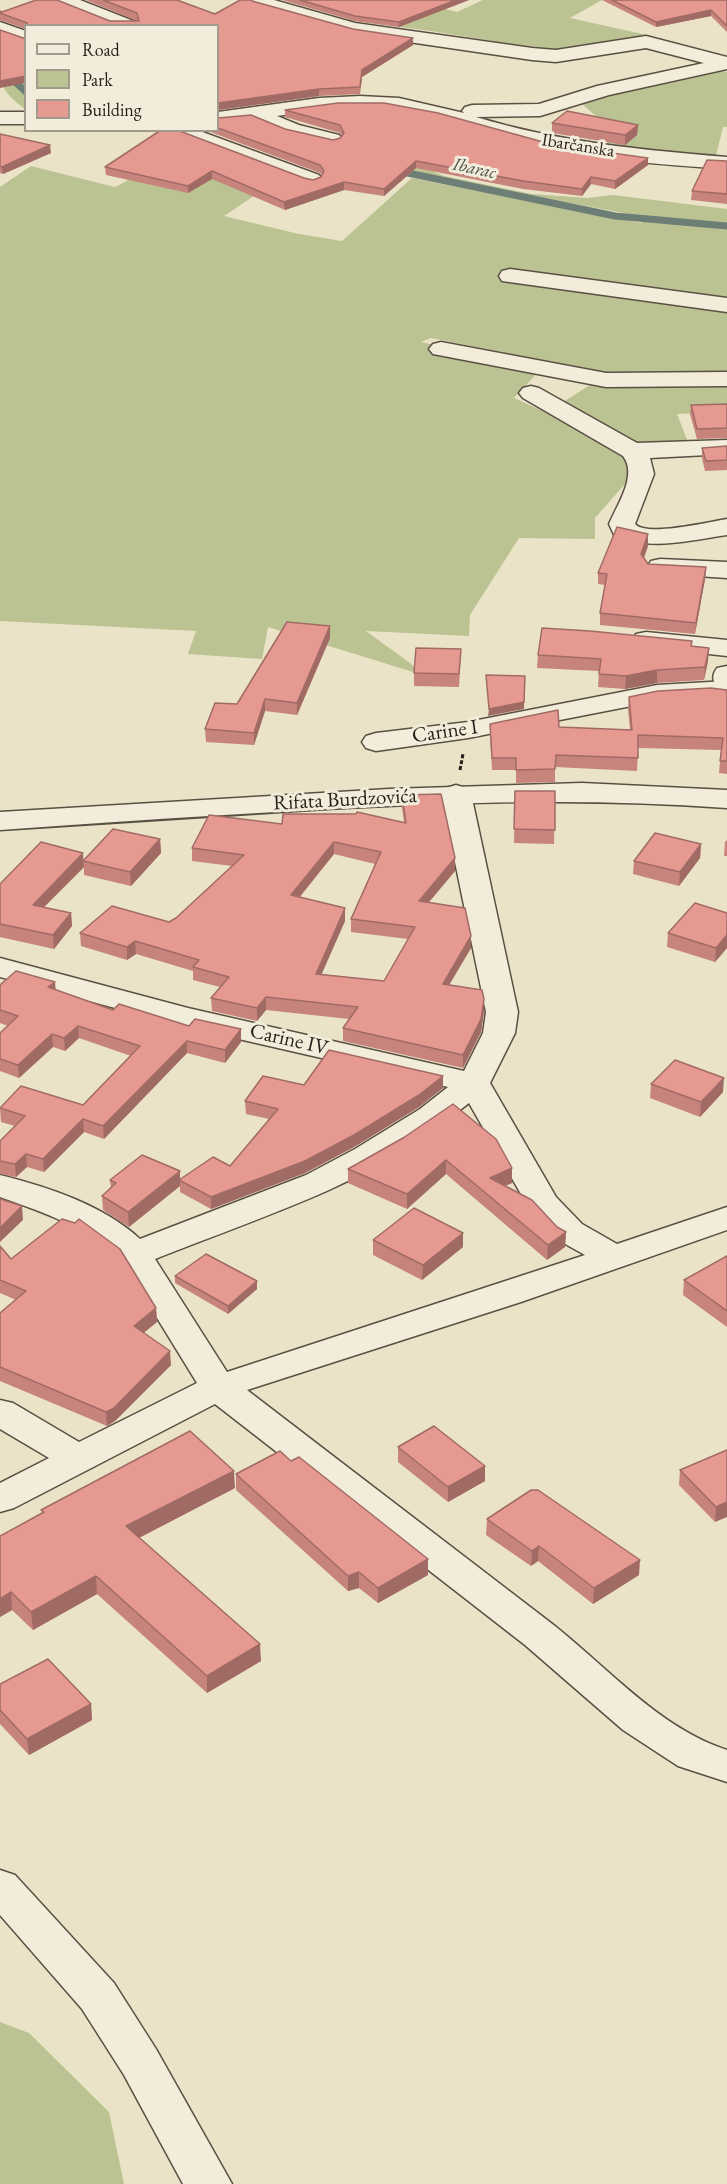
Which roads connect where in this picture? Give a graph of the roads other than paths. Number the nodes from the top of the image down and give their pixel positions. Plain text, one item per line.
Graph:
1 (63, 0) edge
2 (260, 2) edge
3 (124, 24) edge
4 (0, 28) edge
5 (24, 37) edge
6 (727, 63) edge
7 (425, 110) junction
8 (222, 114) edge
9 (254, 114) junction
10 (0, 118) edge
11 (24, 118) edge
12 (183, 132) edge
13 (332, 139) edge
14 (727, 164) edge
15 (312, 179) edge
16 (510, 276) dead end
17 (727, 305) edge
18 (441, 349) dead end
19 (727, 379) edge
20 (531, 393) dead end
21 (727, 447) edge
22 (632, 452) junction
23 (727, 527) edge
24 (657, 567) edge
25 (727, 570) edge
26 (622, 638) edge
27 (727, 648) edge
28 (727, 674) edge
29 (727, 681) edge
30 (727, 688) edge
31 (376, 742) dead end
32 (456, 794) junction
33 (727, 799) edge
34 (0, 821) edge
35 (0, 967) edge
36 (474, 1083) junction
37 (0, 1185) edge
38 (727, 1218) edge
39 (135, 1254) junction
40 (614, 1257) junction
41 (218, 1387) junction
42 (0, 1412) edge
43 (79, 1459) junction
44 (0, 1498) edge
45 (727, 1766) edge
46 (0, 1887) edge
47 (208, 2184) edge

1 - 3 street
2 - 6 street
4 - 5 street
6 - 7 street
7 - 9 street, Ibarčanska
7 - 14 street, Ibarčanska
8 - 9 street, Ibarčanska
9 - 13 street
10 - 11 street
12 - 15 street
16 - 17 street
18 - 19 street
20 - 22 street
21 - 22 street
22 - 23 street
24 - 25 street
26 - 27 street
28 - 29 street
30 - 31 street, Carine I
32 - 33 street, Rifata Burdzovića
32 - 34 street, Rifata Burdzovića
32 - 36 street
35 - 36 street, Carine IV
36 - 39 street
36 - 40 street
37 - 39 street
38 - 40 street
39 - 41 street
40 - 41 street
41 - 43 street
41 - 45 street
42 - 43 street
43 - 44 street
46 - 47 street

